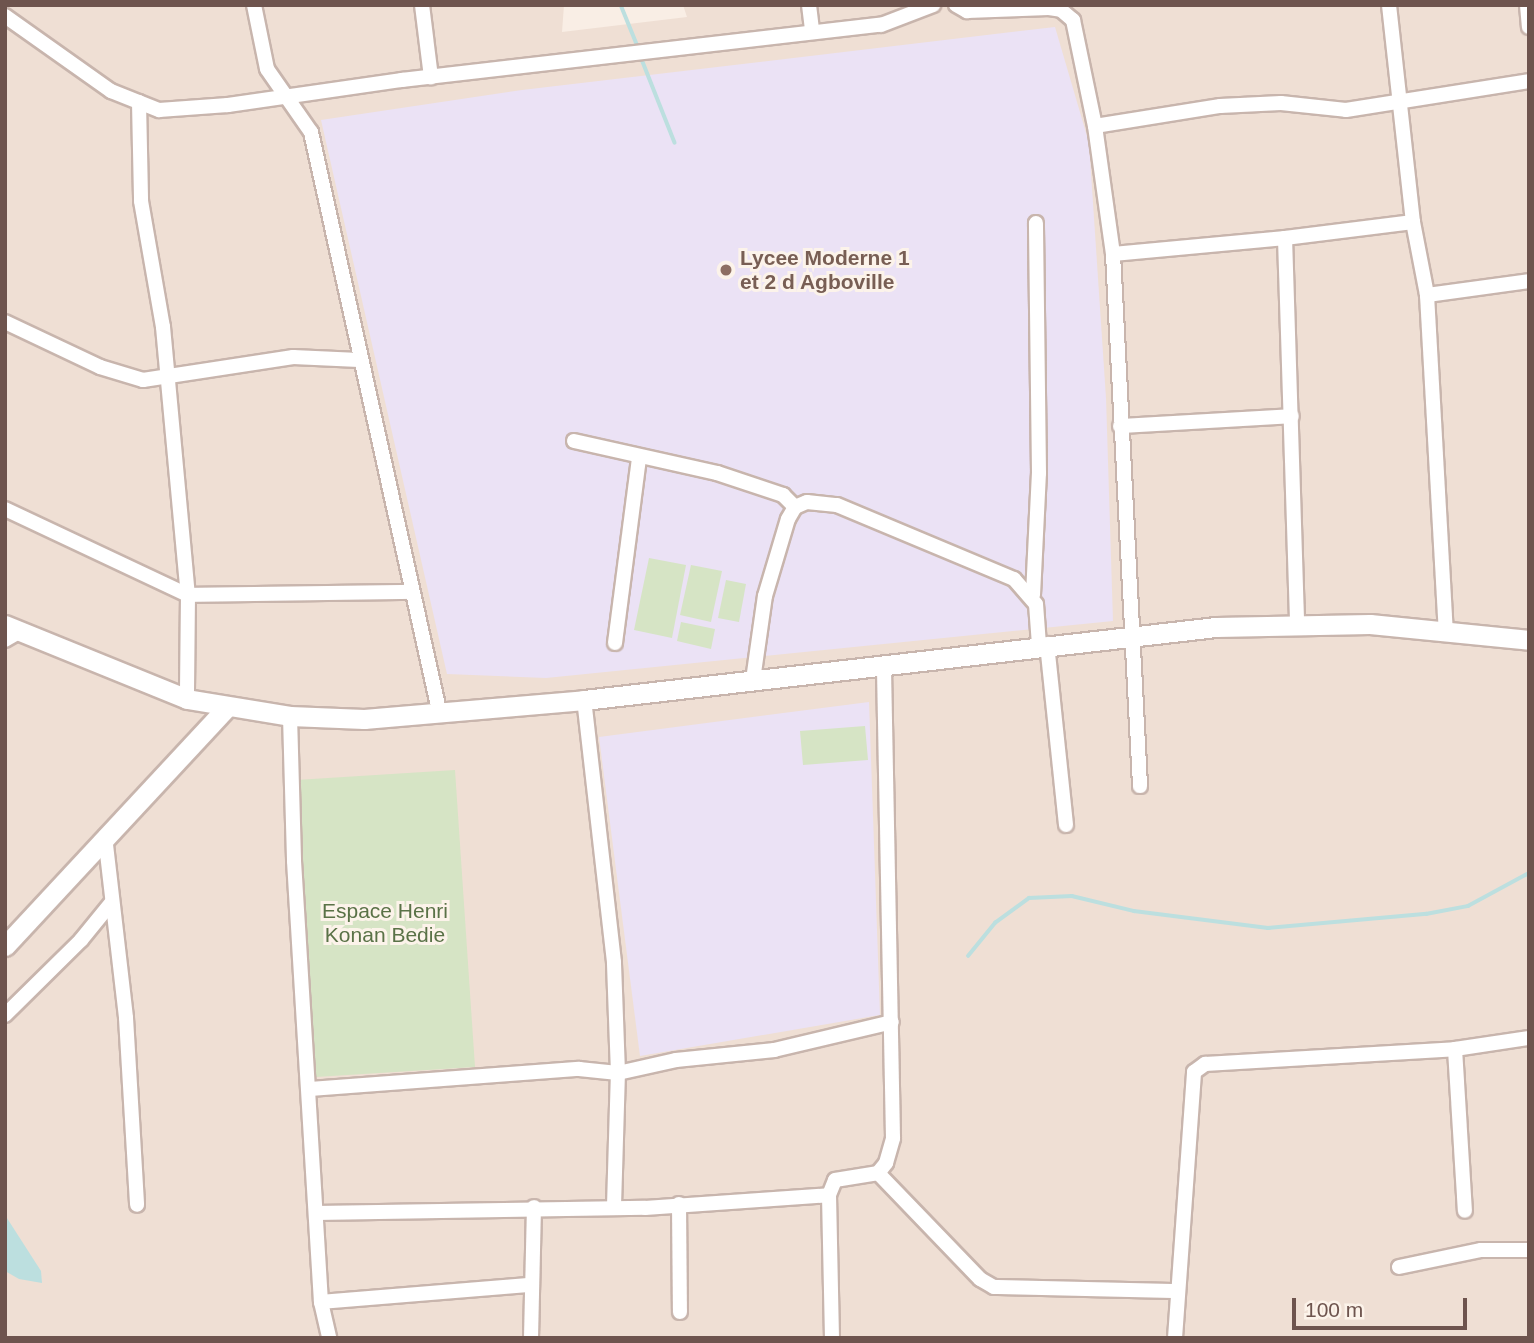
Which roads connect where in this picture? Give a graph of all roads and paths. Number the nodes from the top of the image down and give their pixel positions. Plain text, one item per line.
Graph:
1 (254, 5) edge
2 (422, 5) edge
3 (808, 5) edge
4 (933, 5) edge
5 (956, 5) edge
6 (1389, 5) edge
7 (1527, 5) edge
8 (5, 16) edge
9 (1529, 27) edge
10 (812, 31) junction
11 (431, 77) junction
12 (1529, 81) edge
13 (284, 95) junction
14 (139, 102) junction
15 (1402, 102) junction
16 (1096, 126) junction
17 (1413, 222) junction
18 (1036, 223) dead end
19 (1285, 238) junction
20 (1113, 254) junction
21 (1529, 281) edge
22 (1427, 295) junction
23 (5, 322) edge
24 (359, 360) junction
25 (165, 376) junction
26 (1292, 416) junction
27 (1120, 426) junction
28 (574, 441) dead end
29 (639, 458) junction
30 (795, 507) junction
31 (5, 509) edge
32 (412, 592) junction
33 (188, 595) junction
34 (1032, 595) junction
35 (1297, 623) junction
36 (1446, 631) junction
37 (10, 633) edge
38 (1130, 634) junction
39 (1529, 640) edge
40 (615, 643) dead end
41 (1043, 645) junction
42 (884, 665) junction
43 (753, 680) junction
44 (187, 699) junction
45 (584, 701) junction
46 (226, 708) junction
47 (439, 715) junction
48 (290, 716) junction
49 (1140, 786) dead end
50 (1066, 825) dead end
51 (105, 836) junction
52 (112, 902) junction
53 (5, 946) edge
54 (5, 1015) edge
55 (892, 1022) junction
56 (1529, 1038) edge
57 (1455, 1049) junction
58 (618, 1073) junction
59 (310, 1089) junction
60 (878, 1173) junction
61 (830, 1195) junction
62 (679, 1204) junction
63 (137, 1205) dead end
64 (614, 1206) junction
65 (534, 1207) junction
66 (1465, 1211) dead end
67 (316, 1213) junction
68 (1529, 1250) edge
69 (1399, 1267) dead end
70 (530, 1285) junction
71 (1177, 1291) junction
72 (321, 1302) junction
73 (680, 1312) dead end
74 (329, 1338) edge
75 (531, 1338) edge
76 (832, 1338) edge
77 (1175, 1338) edge

1 - 13 street
2 - 11 street
3 - 10 street
4 - 10 street
5 - 16 street
6 - 15 street
7 - 9 street
8 - 14 street
10 - 11 street
11 - 13 street
12 - 15 street
13 - 14 street
13 - 24 street
14 - 25 street
15 - 16 street
15 - 17 street
16 - 20 street
17 - 19 street
17 - 22 street
18 - 34 street
19 - 20 street
19 - 26 street
20 - 27 street
21 - 22 street
22 - 36 street
23 - 25 street
24 - 25 street
24 - 32 street
25 - 33 street
26 - 27 street
26 - 35 street
27 - 38 street
28 - 29 street
29 - 30 street
29 - 40 street
30 - 34 street
30 - 43 street
31 - 33 street
32 - 33 street
32 - 47 street
33 - 44 street
34 - 41 street
35 - 36 main road
35 - 38 main road
36 - 39 main road
37 - 44 main road
38 - 41 main road
38 - 49 street
41 - 42 main road
41 - 50 street
42 - 43 main road
42 - 55 street
43 - 45 main road
44 - 46 main road
45 - 47 main road
45 - 58 street
46 - 48 main road
46 - 51 main road
47 - 48 main road
48 - 59 street
51 - 52 street
51 - 53 main road
52 - 54 street
52 - 63 street
55 - 58 street
55 - 60 street
56 - 57 street
57 - 66 street
57 - 71 street
58 - 59 street
58 - 64 street
59 - 67 street
60 - 61 street
60 - 71 street
61 - 62 street
61 - 76 street
62 - 64 street
62 - 73 street
64 - 65 street
65 - 67 street
65 - 70 street
67 - 72 street
68 - 69 street
70 - 72 street
70 - 75 street
71 - 77 street
72 - 74 street

